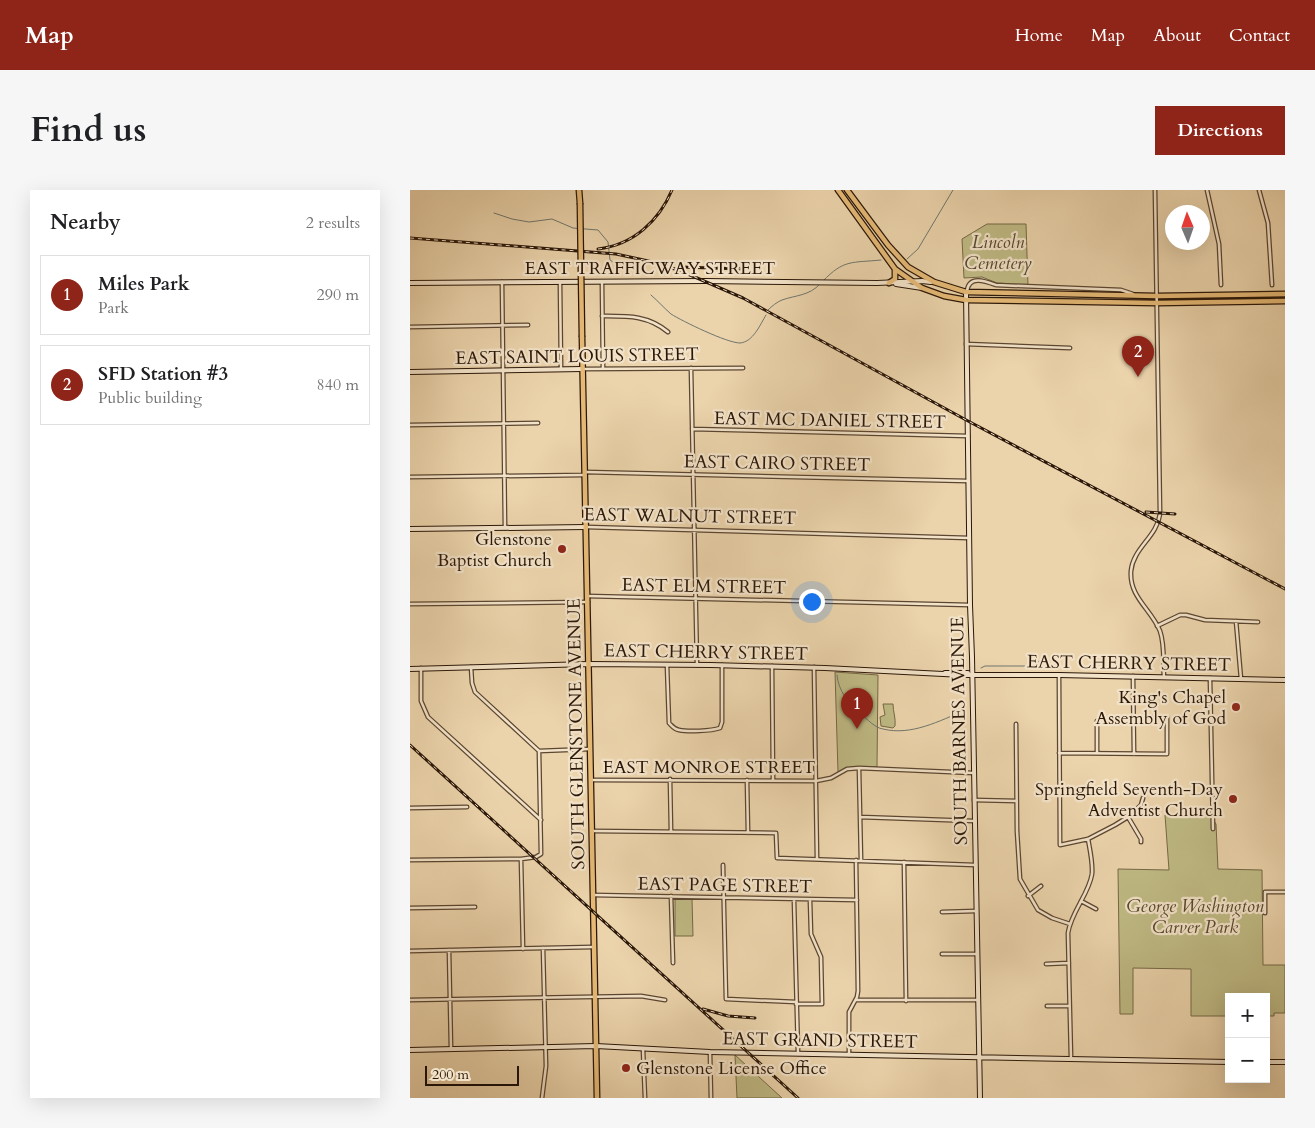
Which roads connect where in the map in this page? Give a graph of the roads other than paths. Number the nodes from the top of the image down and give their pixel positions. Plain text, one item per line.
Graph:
1 (579, 190) edge
2 (838, 190) edge
3 (847, 190) edge
4 (1155, 190) edge
5 (1207, 190) edge
6 (1259, 190) edge
7 (895, 268) junction
8 (912, 281) junction
9 (502, 282) junction
10 (560, 282) junction
11 (602, 282) junction
12 (934, 282) junction
13 (410, 283) edge
14 (889, 283) junction
15 (1221, 284) dead end
16 (1272, 285) dead end
17 (922, 288) junction
18 (966, 292) junction
19 (1285, 294) edge
20 (1139, 296) junction
21 (1157, 296) junction
22 (966, 300) junction
23 (1285, 301) edge
24 (1157, 303) junction
25 (602, 316) junction
26 (502, 325) junction
27 (528, 325) dead end
28 (410, 327) edge
29 (668, 332) dead end
30 (966, 344) junction
31 (1070, 348) dead end
32 (691, 368) junction
33 (743, 368) dead end
34 (561, 369) junction
35 (582, 369) junction
36 (603, 369) junction
37 (503, 370) junction
38 (410, 372) edge
39 (538, 423) dead end
40 (504, 424) junction
41 (410, 426) edge
42 (692, 430) junction
43 (968, 436) junction
44 (693, 473) junction
45 (585, 474) junction
46 (504, 476) junction
47 (410, 478) edge
48 (969, 480) junction
49 (586, 527) junction
50 (505, 528) junction
51 (410, 529) edge
52 (694, 530) junction
53 (969, 538) junction
54 (587, 596) junction
55 (696, 599) junction
56 (588, 602) junction
57 (410, 604) edge
58 (970, 604) junction
59 (1236, 622) junction
60 (1258, 622) dead end
61 (1157, 626) junction
62 (589, 664) junction
63 (667, 665) junction
64 (697, 665) junction
65 (722, 665) junction
66 (772, 666) junction
67 (471, 667) junction
68 (814, 667) junction
69 (422, 668) junction
70 (410, 669) edge
71 (973, 674) junction
72 (1059, 675) junction
73 (1133, 676) junction
74 (1164, 677) junction
75 (1210, 678) junction
76 (1240, 679) junction
77 (1285, 680) edge
78 (1134, 718) junction
79 (1097, 721) dead end
80 (1016, 724) dead end
81 (591, 749) junction
82 (539, 751) junction
83 (1097, 752) junction
84 (1058, 753) junction
85 (1134, 754) junction
86 (859, 768) junction
87 (974, 773) junction
88 (670, 779) junction
89 (591, 780) junction
90 (747, 780) junction
91 (773, 780) junction
92 (816, 781) junction
93 (1143, 798) dead end
94 (974, 800) junction
95 (1017, 801) junction
96 (467, 807) dead end
97 (410, 808) edge
98 (860, 817) junction
99 (1128, 817) junction
100 (541, 820) junction
101 (974, 821) junction
102 (1213, 829) dead end
103 (592, 831) junction
104 (671, 832) junction
105 (748, 832) junction
106 (1088, 839) junction
107 (1141, 842) dead end
108 (522, 858) junction
109 (817, 859) junction
110 (410, 860) edge
111 (856, 860) junction
112 (861, 861) junction
113 (904, 862) junction
114 (723, 865) dead end
115 (975, 865) junction
116 (1041, 886) dead end
117 (1285, 892) edge
118 (593, 895) junction
119 (671, 896) junction
120 (1028, 896) junction
121 (724, 898) junction
122 (794, 900) junction
123 (810, 900) junction
124 (857, 900) junction
125 (1081, 901) junction
126 (475, 906) dead end
127 (410, 908) edge
128 (1096, 909) dead end
129 (976, 911) junction
130 (942, 912) dead end
131 (1265, 913) dead end
132 (1070, 924) junction
133 (594, 947) junction
134 (543, 948) junction
135 (522, 949) junction
136 (450, 950) junction
137 (410, 951) edge
138 (942, 954) dead end
139 (976, 954) junction
140 (673, 963) dead end
141 (1046, 964) dead end
142 (1069, 964) junction
143 (595, 997) junction
144 (545, 998) junction
145 (410, 1000) edge
146 (450, 1000) junction
147 (665, 1000) dead end
148 (856, 1000) junction
149 (978, 1000) junction
150 (906, 1001) junction
151 (796, 1003) junction
152 (1047, 1006) dead end
153 (1070, 1006) junction
154 (596, 1046) junction
155 (545, 1047) junction
156 (452, 1049) junction
157 (643, 1049) junction
158 (410, 1050) edge
159 (710, 1052) junction
160 (798, 1054) junction
161 (850, 1055) junction
162 (979, 1058) junction
163 (1071, 1060) junction
164 (1225, 1062) edge
165 (1270, 1062) edge
166 (1285, 1062) edge
167 (542, 1098) edge
168 (597, 1098) edge
169 (645, 1098) edge
170 (711, 1098) edge
171 (980, 1098) edge

1 - 35 main road, SOUTH GLENSTONE AVENUE, bridge
2 - 7 main road
3 - 12 main road
4 - 21 street
5 - 15 street
6 - 16 street
7 - 8 main road
7 - 14 main road
8 - 12 street, EAST TRAFFICWAY STREET
8 - 14 street, EAST TRAFFICWAY STREET
8 - 17 main road
9 - 10 street, EAST TRAFFICWAY STREET
9 - 13 street, EAST TRAFFICWAY STREET
9 - 26 street
10 - 11 street, EAST TRAFFICWAY STREET
10 - 34 street
11 - 14 street, EAST TRAFFICWAY STREET
11 - 25 street
12 - 18 main road
14 - 17 street, EAST TRAFFICWAY STREET
17 - 22 main road
18 - 20 main road
18 - 20 street
18 - 22 street, SOUTH BARNES AVENUE
19 - 21 main road
20 - 21 main road
21 - 24 street
22 - 24 main road
22 - 30 street, SOUTH BARNES AVENUE
23 - 24 main road
24 - 61 street
25 - 29 street
25 - 36 street
26 - 27 street
26 - 28 street
26 - 37 street
30 - 31 street
30 - 43 street, SOUTH BARNES AVENUE
32 - 33 street, EAST SAINT LOUIS STREET
32 - 36 street, EAST SAINT LOUIS STREET
32 - 42 street
34 - 35 street, EAST SAINT LOUIS STREET
34 - 37 street, EAST SAINT LOUIS STREET
35 - 36 street, EAST SAINT LOUIS STREET
35 - 45 main road, SOUTH GLENSTONE AVENUE
37 - 38 street, EAST SAINT LOUIS STREET
37 - 40 street
39 - 40 street
40 - 41 street
40 - 46 street
42 - 43 street, EAST MC DANIEL STREET
42 - 44 street
43 - 48 street, SOUTH BARNES AVENUE
44 - 45 street, EAST CAIRO STREET
44 - 48 street, EAST CAIRO STREET
44 - 52 street
45 - 46 street, EAST CAIRO STREET
45 - 49 main road, SOUTH GLENSTONE AVENUE
46 - 47 street, EAST CAIRO STREET
46 - 50 street
48 - 53 street, SOUTH BARNES AVENUE
49 - 50 street, EAST WALNUT STREET
49 - 52 street, EAST WALNUT STREET
49 - 54 main road, SOUTH GLENSTONE AVENUE
50 - 51 street, EAST WALNUT STREET
52 - 53 street, EAST WALNUT STREET
52 - 55 street
53 - 58 street, SOUTH BARNES AVENUE
54 - 55 street, EAST ELM STREET
54 - 56 main road, SOUTH GLENSTONE AVENUE
55 - 58 street, EAST ELM STREET
55 - 64 street
56 - 57 street
56 - 62 main road, SOUTH GLENSTONE AVENUE
58 - 71 street, SOUTH BARNES AVENUE
59 - 60 street
59 - 61 street
59 - 76 street
61 - 74 street
62 - 63 street, EAST CHERRY STREET
62 - 67 street, EAST CHERRY STREET
62 - 81 main road, SOUTH GLENSTONE AVENUE
63 - 64 street, EAST CHERRY STREET
63 - 65 street
64 - 65 street, EAST CHERRY STREET
65 - 66 street, EAST CHERRY STREET
66 - 68 street, EAST CHERRY STREET
66 - 91 street
67 - 69 street, EAST CHERRY STREET
67 - 82 street
68 - 71 street, EAST CHERRY STREET
68 - 92 street
69 - 70 street, EAST CHERRY STREET
69 - 100 street
71 - 72 street, EAST CHERRY STREET
71 - 87 street, SOUTH BARNES AVENUE
72 - 73 street, EAST CHERRY STREET
72 - 84 street
73 - 74 street, EAST CHERRY STREET
73 - 78 street
74 - 75 street, EAST CHERRY STREET
75 - 76 street, EAST CHERRY STREET
75 - 102 street
76 - 77 street, EAST CHERRY STREET
78 - 85 street
78 - 85 street
79 - 83 street
80 - 95 street
81 - 82 street, EAST MONROE STREET
81 - 89 main road, SOUTH GLENSTONE AVENUE
82 - 100 street
83 - 84 street
83 - 85 street
84 - 106 street
86 - 87 street, EAST MONROE STREET
86 - 92 street, EAST MONROE STREET
86 - 98 street
87 - 94 street, SOUTH BARNES AVENUE
88 - 89 street, EAST MONROE STREET
88 - 90 street, EAST MONROE STREET
88 - 104 street
89 - 103 main road, SOUTH GLENSTONE AVENUE
90 - 91 street, EAST MONROE STREET
90 - 105 street
91 - 92 street, EAST MONROE STREET
92 - 109 street
93 - 99 street
94 - 95 street
94 - 101 street, SOUTH BARNES AVENUE
95 - 120 street
96 - 97 street
98 - 101 street
98 - 112 street
99 - 106 street
99 - 107 street
100 - 108 street
101 - 115 street, SOUTH BARNES AVENUE
103 - 104 street
103 - 118 main road, SOUTH GLENSTONE AVENUE
104 - 105 street
105 - 109 street
106 - 125 street
108 - 110 street
108 - 135 street
109 - 111 street
111 - 112 street
111 - 124 street
112 - 113 street
113 - 115 street
113 - 150 street
114 - 121 street
115 - 129 street, SOUTH BARNES AVENUE
116 - 120 street
117 - 131 street
118 - 119 street, EAST PAGE STREET
118 - 133 main road, SOUTH GLENSTONE AVENUE
119 - 121 street, EAST PAGE STREET
119 - 140 street
120 - 132 street
121 - 122 street, EAST PAGE STREET
121 - 151 street
122 - 123 street, EAST PAGE STREET
122 - 151 street
123 - 124 street, EAST PAGE STREET
123 - 151 street
124 - 148 street
125 - 128 street
125 - 132 street
126 - 127 street
129 - 130 street
129 - 139 street, SOUTH BARNES AVENUE
132 - 142 street
133 - 134 street
133 - 143 main road, SOUTH GLENSTONE AVENUE
134 - 135 street
134 - 144 street
135 - 136 street
136 - 137 street
136 - 146 street
138 - 139 street
139 - 149 street, SOUTH BARNES AVENUE
141 - 142 street
142 - 153 street
143 - 144 street
143 - 147 street
143 - 154 main road, SOUTH GLENSTONE AVENUE
144 - 146 street
144 - 155 street
145 - 146 street
146 - 156 street
148 - 150 street
148 - 161 street
149 - 150 street
149 - 162 street, SOUTH BARNES AVENUE
151 - 160 street
152 - 153 street
153 - 163 street
154 - 155 street, EAST GRAND STREET
154 - 157 street, EAST GRAND STREET
154 - 168 main road, SOUTH GLENSTONE AVENUE
155 - 156 street, EAST GRAND STREET
155 - 167 street
156 - 158 street, EAST GRAND STREET
157 - 159 street, EAST GRAND STREET
157 - 169 street
159 - 160 street, EAST GRAND STREET
159 - 170 street
160 - 161 street, EAST GRAND STREET
161 - 162 street, EAST GRAND STREET
162 - 163 street, EAST GRAND STREET
162 - 171 street, SOUTH BARNES AVENUE
163 - 164 street, EAST GRAND STREET
165 - 166 street

